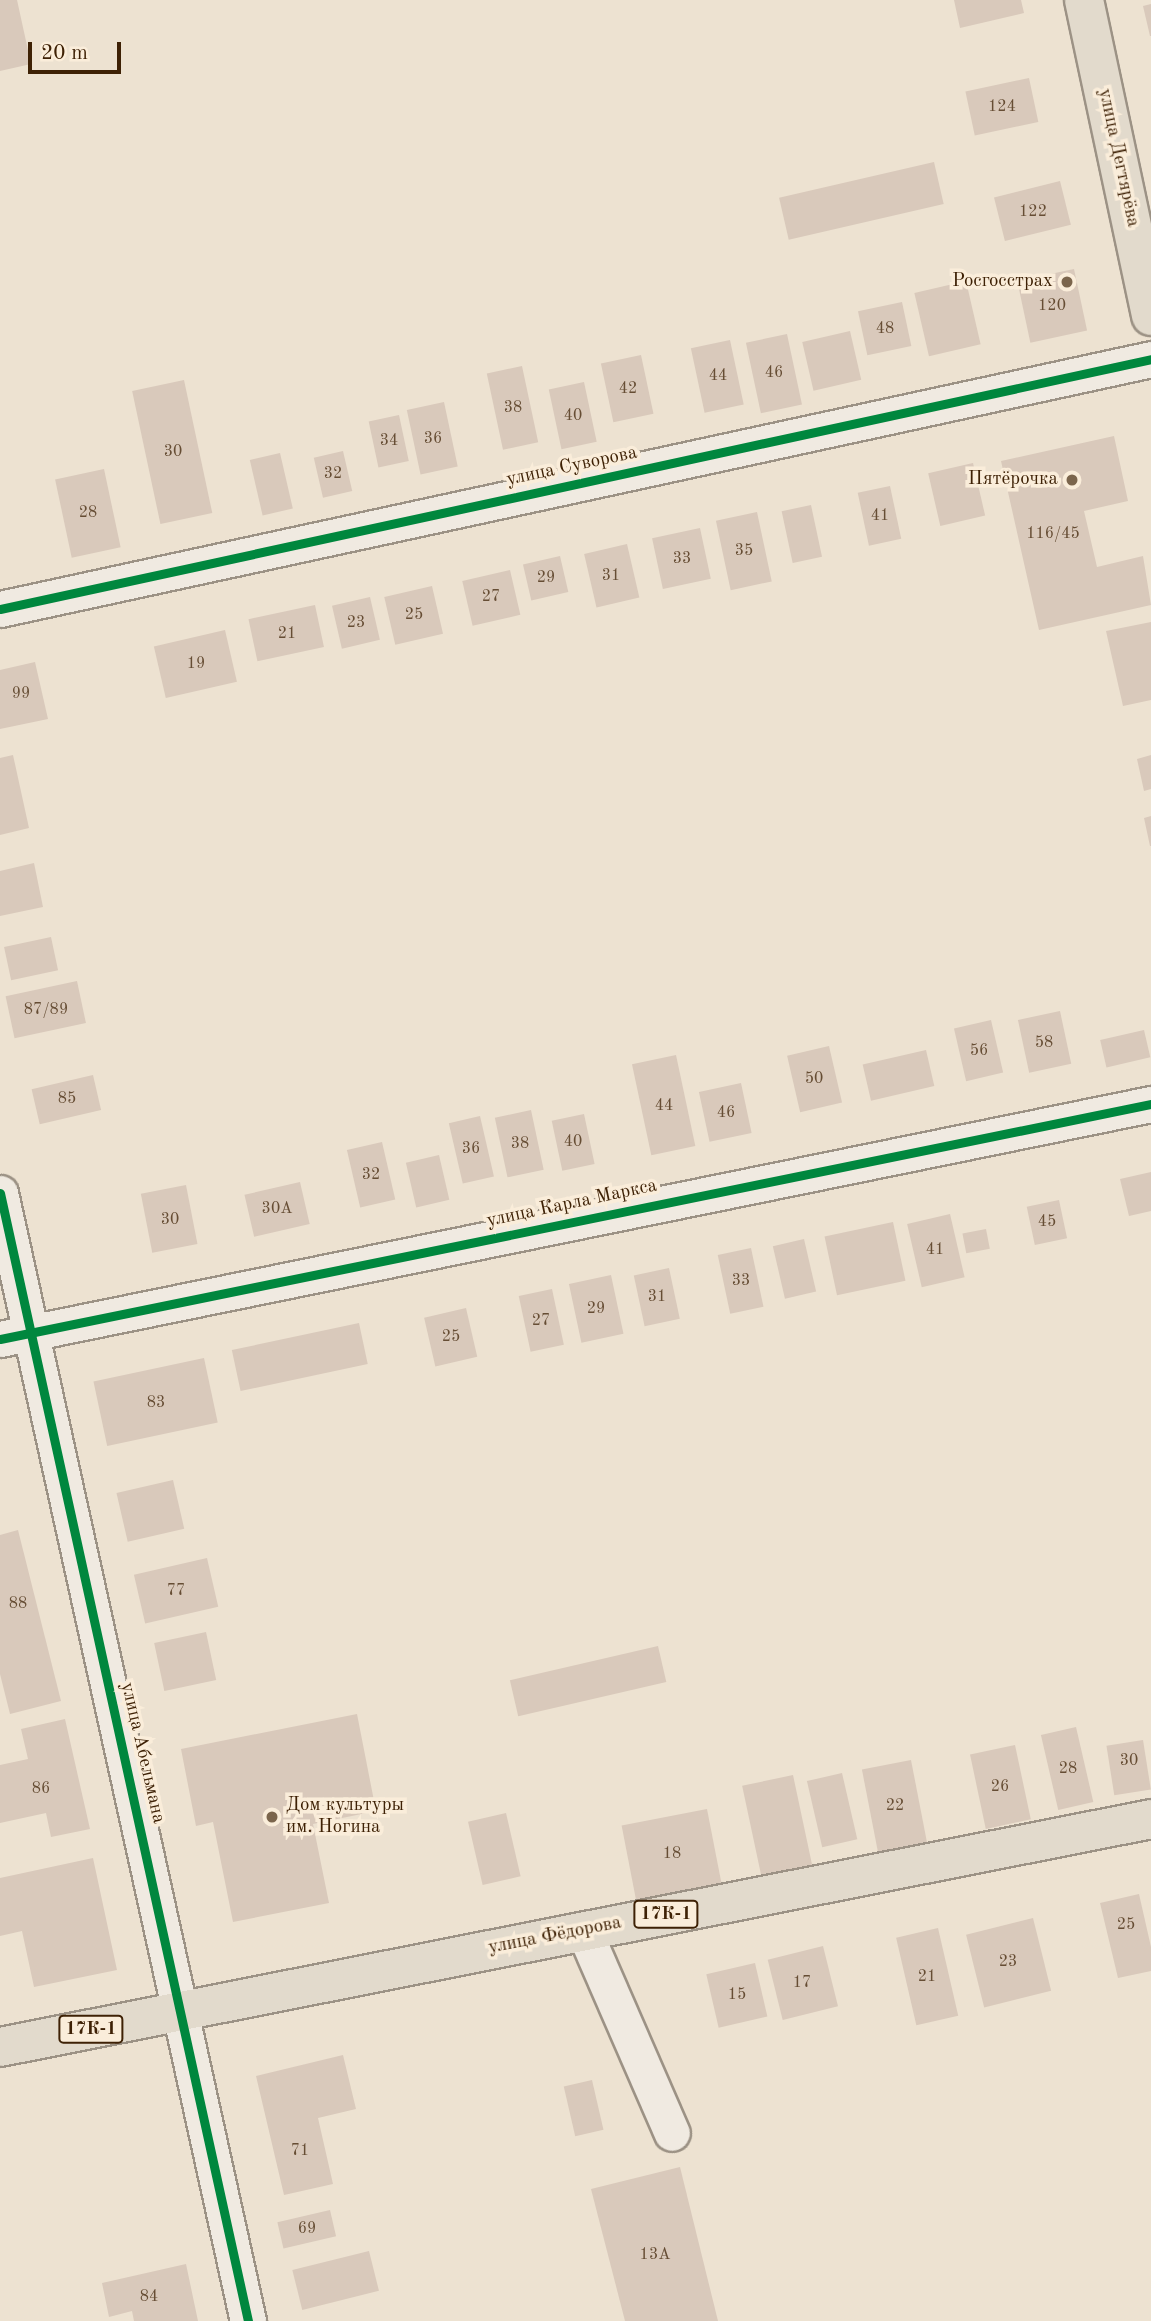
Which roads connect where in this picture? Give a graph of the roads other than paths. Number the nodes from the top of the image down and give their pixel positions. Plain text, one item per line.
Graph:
1 (1084, 0) edge
2 (1151, 316) edge
3 (1151, 359) edge
4 (0, 609) edge
5 (1151, 1104) edge
6 (0, 1193) edge
7 (15, 1336) edge
8 (1151, 1819) edge
9 (584, 1931) junction
10 (181, 2011) junction
11 (0, 2047) edge
12 (672, 2133) dead end
13 (248, 2321) edge

1 - 2 main road, улица Дегтярёва
3 - 4 street, улица Суворова
5 - 7 street, улица Карла Маркса
6 - 7 street, улица Абельмана
7 - 10 street, улица Абельмана
8 - 9 main road, улица Фёдорова / 17К-1
9 - 10 main road, улица Фёдорова / 17К-1
9 - 12 street
10 - 11 main road, улица Фёдорова / 17К-1
10 - 13 street, улица Абельмана

